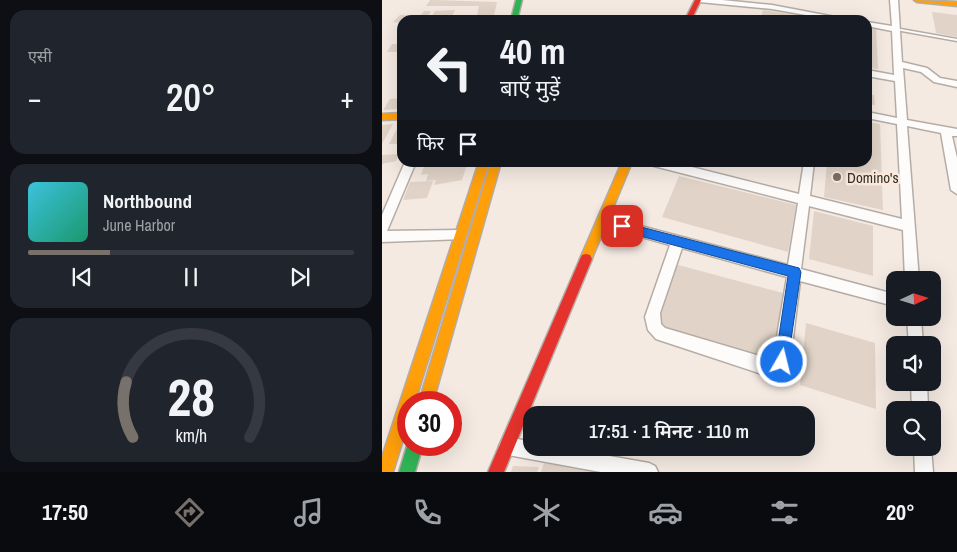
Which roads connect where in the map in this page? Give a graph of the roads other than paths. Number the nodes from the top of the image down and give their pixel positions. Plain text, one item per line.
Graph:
1 (519, 0) edge
2 (529, 0) edge
3 (699, 0) edge
4 (894, 0) edge
5 (917, 0) edge
6 (956, 4) edge
7 (515, 15) edge
8 (526, 15) edge
9 (691, 15) edge
10 (818, 15) edge
11 (872, 25) edge
12 (896, 29) junction
13 (956, 40) edge
14 (898, 64) junction
15 (872, 74) edge
16 (899, 79) junction
17 (956, 84) edge
18 (397, 116) edge
19 (872, 116) edge
20 (382, 117) edge
21 (902, 123) junction
22 (951, 132) edge
23 (409, 167) edge
24 (482, 167) edge
25 (495, 167) edge
26 (625, 167) edge
27 (674, 167) edge
28 (808, 167) edge
29 (956, 190) edge
30 (804, 200) junction
31 (603, 221) junction
32 (909, 226) junction
33 (382, 229) edge
34 (460, 234) junction
35 (382, 238) edge
36 (678, 241) junction
37 (912, 271) edge
38 (795, 272) junction
39 (886, 298) edge
40 (429, 391) edge
41 (508, 446) junction
42 (412, 456) edge
43 (923, 456) edge
44 (386, 472) edge
45 (407, 472) edge
46 (496, 472) edge
47 (649, 472) edge
48 (924, 472) edge

1 - 7 main road
2 - 8 main road
3 - 9 main road
3 - 10 street
4 - 12 street
5 - 6 main road
11 - 12 street
12 - 13 lane
12 - 14 street
14 - 16 street
14 - 17 street
15 - 16 street
16 - 21 street
18 - 20 main road
19 - 21 street
21 - 22 street
21 - 32 street
22 - 29 street
23 - 33 street
24 - 34 main road
25 - 40 main road
26 - 31 main road
27 - 30 street
28 - 30 street
30 - 32 street
30 - 38 street
31 - 36 street
31 - 41 main road
32 - 37 street
34 - 35 street
34 - 44 main road
36 - 38 street
36 - 38 street
38 - 39 street
41 - 46 main road
41 - 47 street
42 - 45 main road
43 - 48 street

